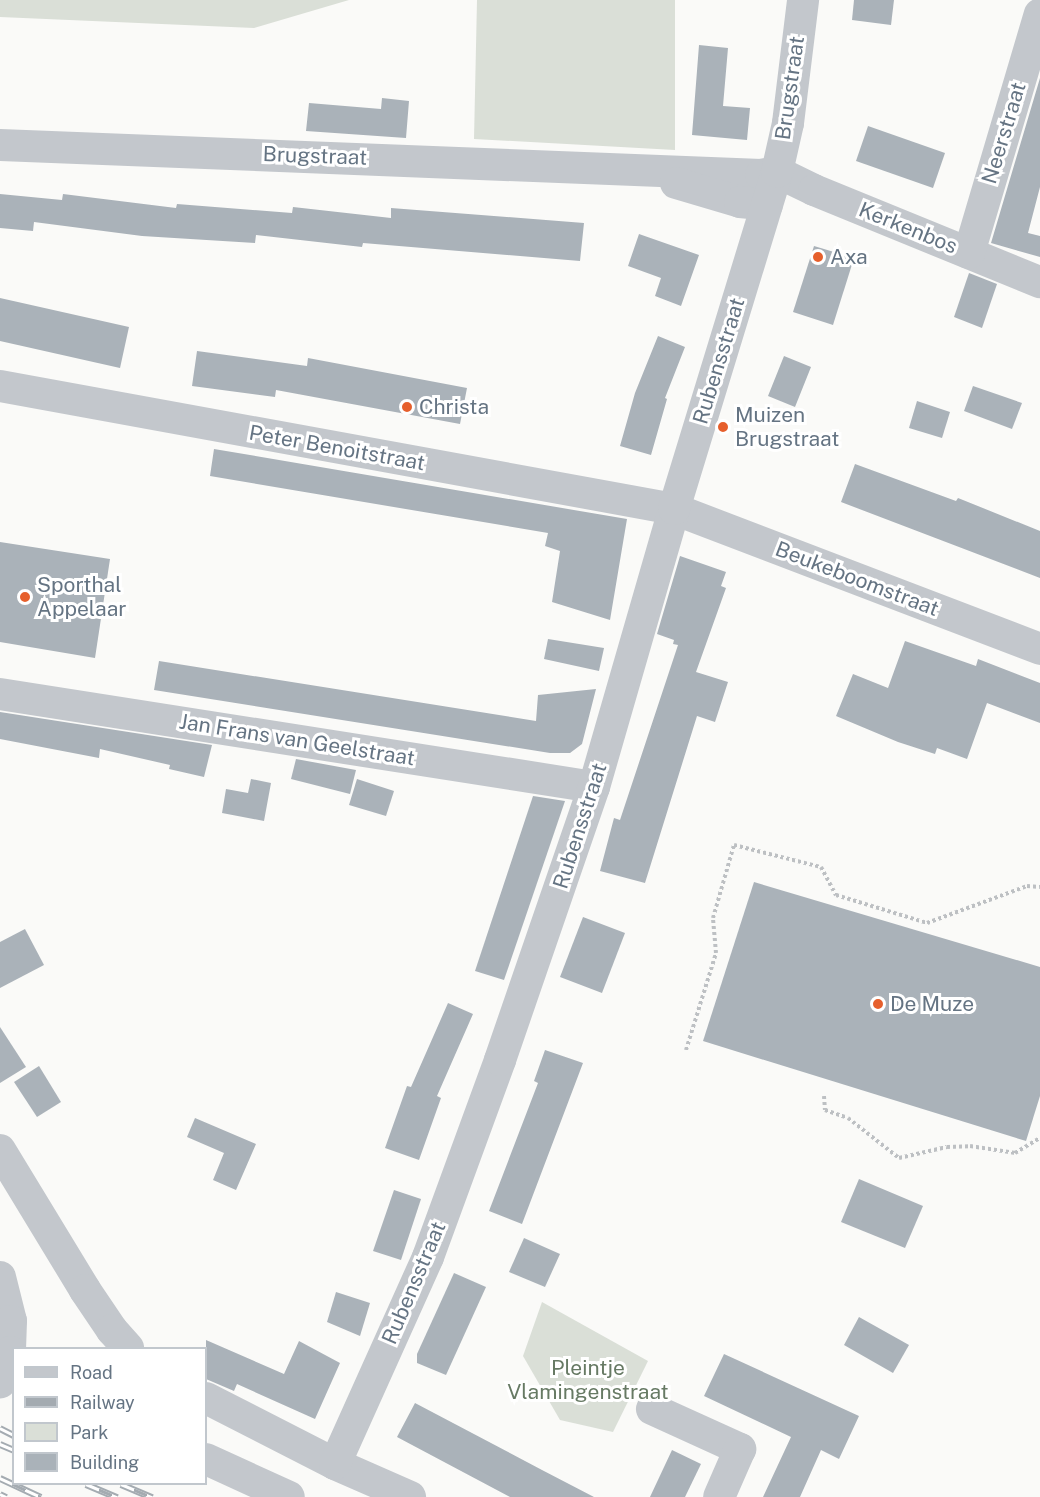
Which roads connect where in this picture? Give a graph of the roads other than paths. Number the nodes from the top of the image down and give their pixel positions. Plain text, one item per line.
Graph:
1 (803, 0) edge
2 (1040, 14) edge
3 (0, 146) edge
4 (629, 170) junction
5 (777, 172) junction
6 (767, 205) junction
7 (969, 253) junction
8 (1040, 282) edge
9 (0, 386) edge
10 (674, 509) junction
11 (1040, 649) edge
12 (0, 693) edge
13 (594, 787) junction
14 (0, 1150) edge
15 (0, 1277) edge
16 (127, 1347) edge
17 (8, 1352) edge
18 (0, 1382) edge
19 (207, 1399) edge
20 (652, 1409) dead end
21 (207, 1459) edge
22 (335, 1464) junction
23 (289, 1497) edge
24 (410, 1497) edge
25 (719, 1497) edge

1 - 5 street, Brugstraat
2 - 7 street, Neerstraat
3 - 4 street, Brugstraat
4 - 5 street, Brugstraat
4 - 6 street, Brugstraat
5 - 6 street, Rubensstraat
5 - 7 street, Kerkenbos
6 - 10 street, Rubensstraat
7 - 8 street, Kerkenbos
9 - 10 street, Peter Benoitstraat
10 - 11 street, Beukeboomstraat
10 - 13 street, Rubensstraat
12 - 13 street, Jan Frans van Geelstraat
13 - 22 street, Rubensstraat
14 - 16 street
15 - 17 street
17 - 18 street
19 - 22 street
20 - 25 street
21 - 23 street
22 - 24 street

